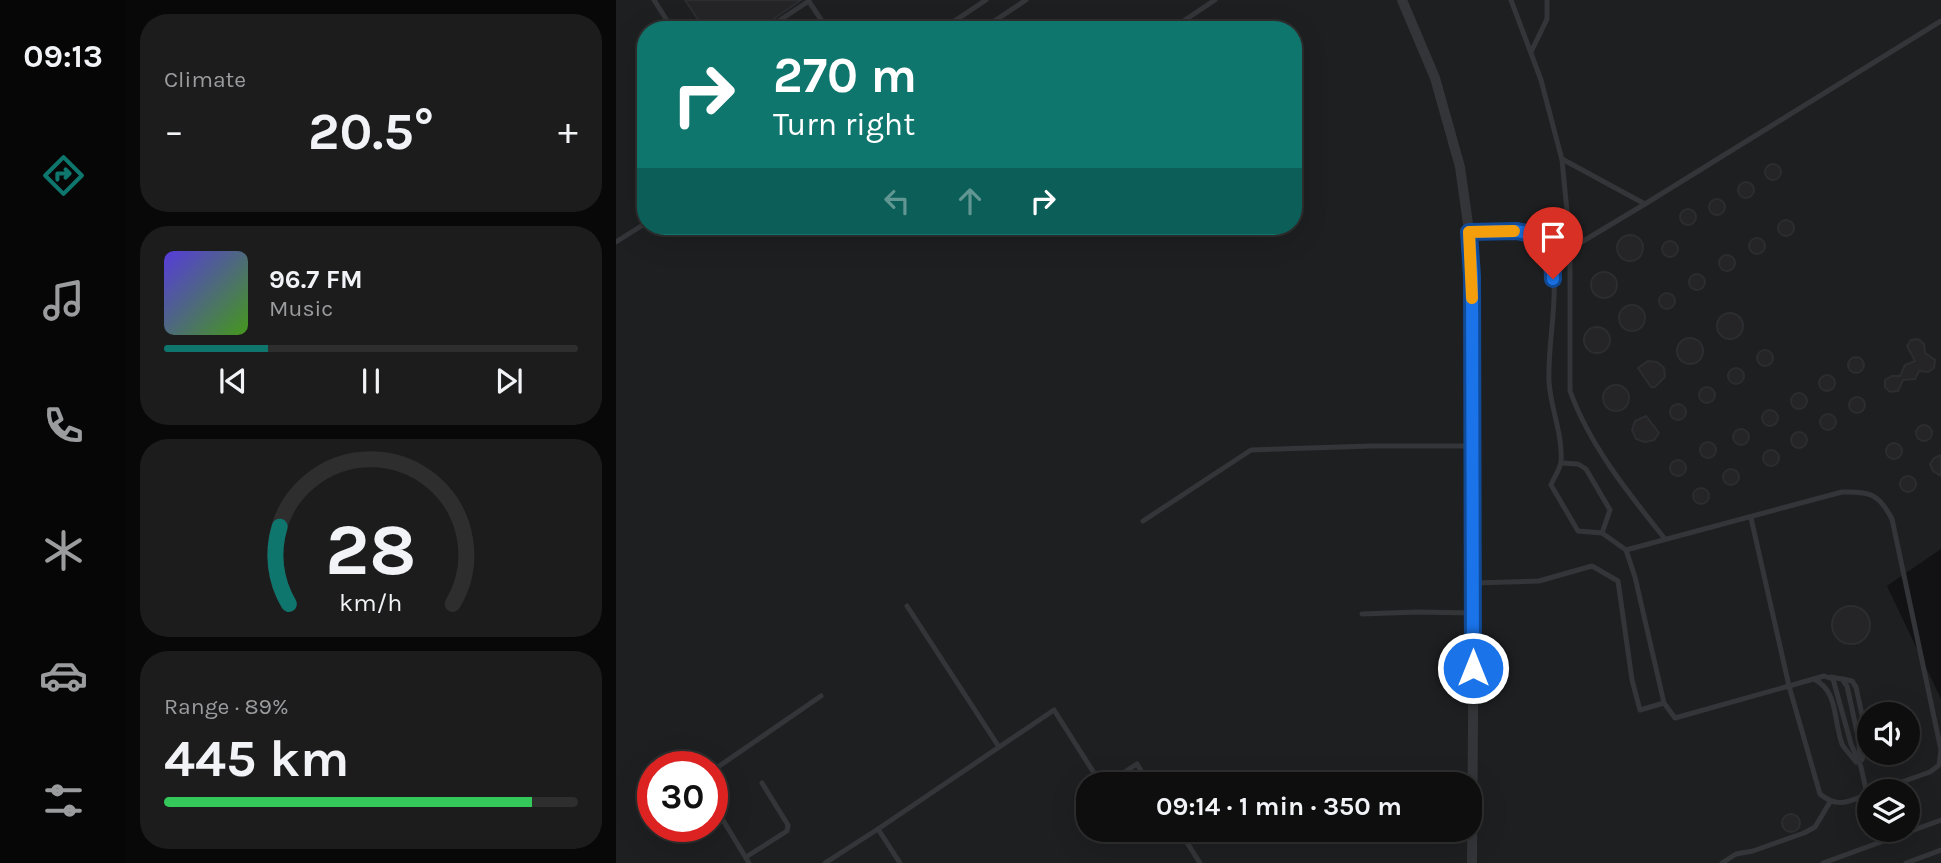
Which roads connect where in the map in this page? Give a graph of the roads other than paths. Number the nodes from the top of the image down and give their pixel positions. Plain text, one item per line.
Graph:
1 (654, 0) edge
2 (809, 0) edge
3 (986, 0) edge
4 (1026, 0) edge
5 (1214, 0) edge
6 (1402, 0) edge
7 (1511, 0) edge
8 (1547, 0) edge
9 (667, 21) edge
10 (778, 21) edge
11 (822, 21) edge
12 (954, 21) edge
13 (994, 21) edge
14 (1183, 21) edge
15 (1941, 21) edge
16 (1531, 52) junction
17 (1562, 159) junction
18 (1645, 204) junction
19 (637, 229) edge
20 (1469, 232) junction
21 (616, 242) edge
22 (1570, 249) junction
23 (1472, 446) junction
24 (1562, 463) junction
25 (1751, 518) junction
26 (1143, 521) dead end
27 (1602, 533) junction
28 (1665, 539) junction
29 (1626, 550) junction
30 (1474, 583) junction
31 (907, 607) dead end
32 (1473, 613) junction
33 (1362, 614) dead end
34 (1824, 676) junction
35 (1814, 679) junction
36 (1789, 686) junction
37 (821, 696) dead end
38 (1664, 703) junction
39 (999, 747) junction
40 (728, 760) edge
41 (1861, 767) junction
42 (1940, 767) edge
43 (1096, 772) edge
44 (1124, 772) edge
45 (1142, 772) edge
46 (1864, 779) edge
47 (1910, 779) edge
48 (762, 783) dead end
49 (1857, 798) edge
50 (1830, 802) junction
51 (1941, 820) edge
52 (728, 829) edge
53 (878, 829) junction
54 (1187, 842) edge
55 (1941, 850) edge
56 (747, 860) edge
57 (825, 863) edge
58 (900, 863) edge
59 (1200, 863) edge
60 (1472, 863) edge
61 (1722, 863) edge
62 (1823, 863) edge
63 (1906, 863) edge

1 - 9 lane
2 - 10 lane
2 - 11 lane
3 - 12 lane
4 - 13 lane
5 - 14 lane
6 - 20 street
7 - 16 lane
8 - 16 lane
15 - 18 lane
16 - 17 lane
17 - 18 lane
17 - 22 lane
18 - 22 lane
19 - 21 lane
20 - 23 street
20 - 24 lane
22 - 28 lane
23 - 26 lane
23 - 30 street
24 - 27 lane
24 - 27 lane
25 - 28 lane
25 - 36 lane
25 - 42 lane
27 - 29 lane
28 - 29 lane
29 - 38 lane
30 - 32 street
30 - 38 lane
31 - 39 lane
32 - 33 lane
32 - 60 street
34 - 35 lane
34 - 41 lane
34 - 41 lane
35 - 36 lane
35 - 41 lane
36 - 38 lane
36 - 50 lane
37 - 40 lane
39 - 43 lane
39 - 53 lane
41 - 46 lane
42 - 47 lane
44 - 45 lane
48 - 56 lane
49 - 50 lane
50 - 61 lane
51 - 62 lane
52 - 56 lane
53 - 57 lane
53 - 58 lane
54 - 59 lane
55 - 63 lane

